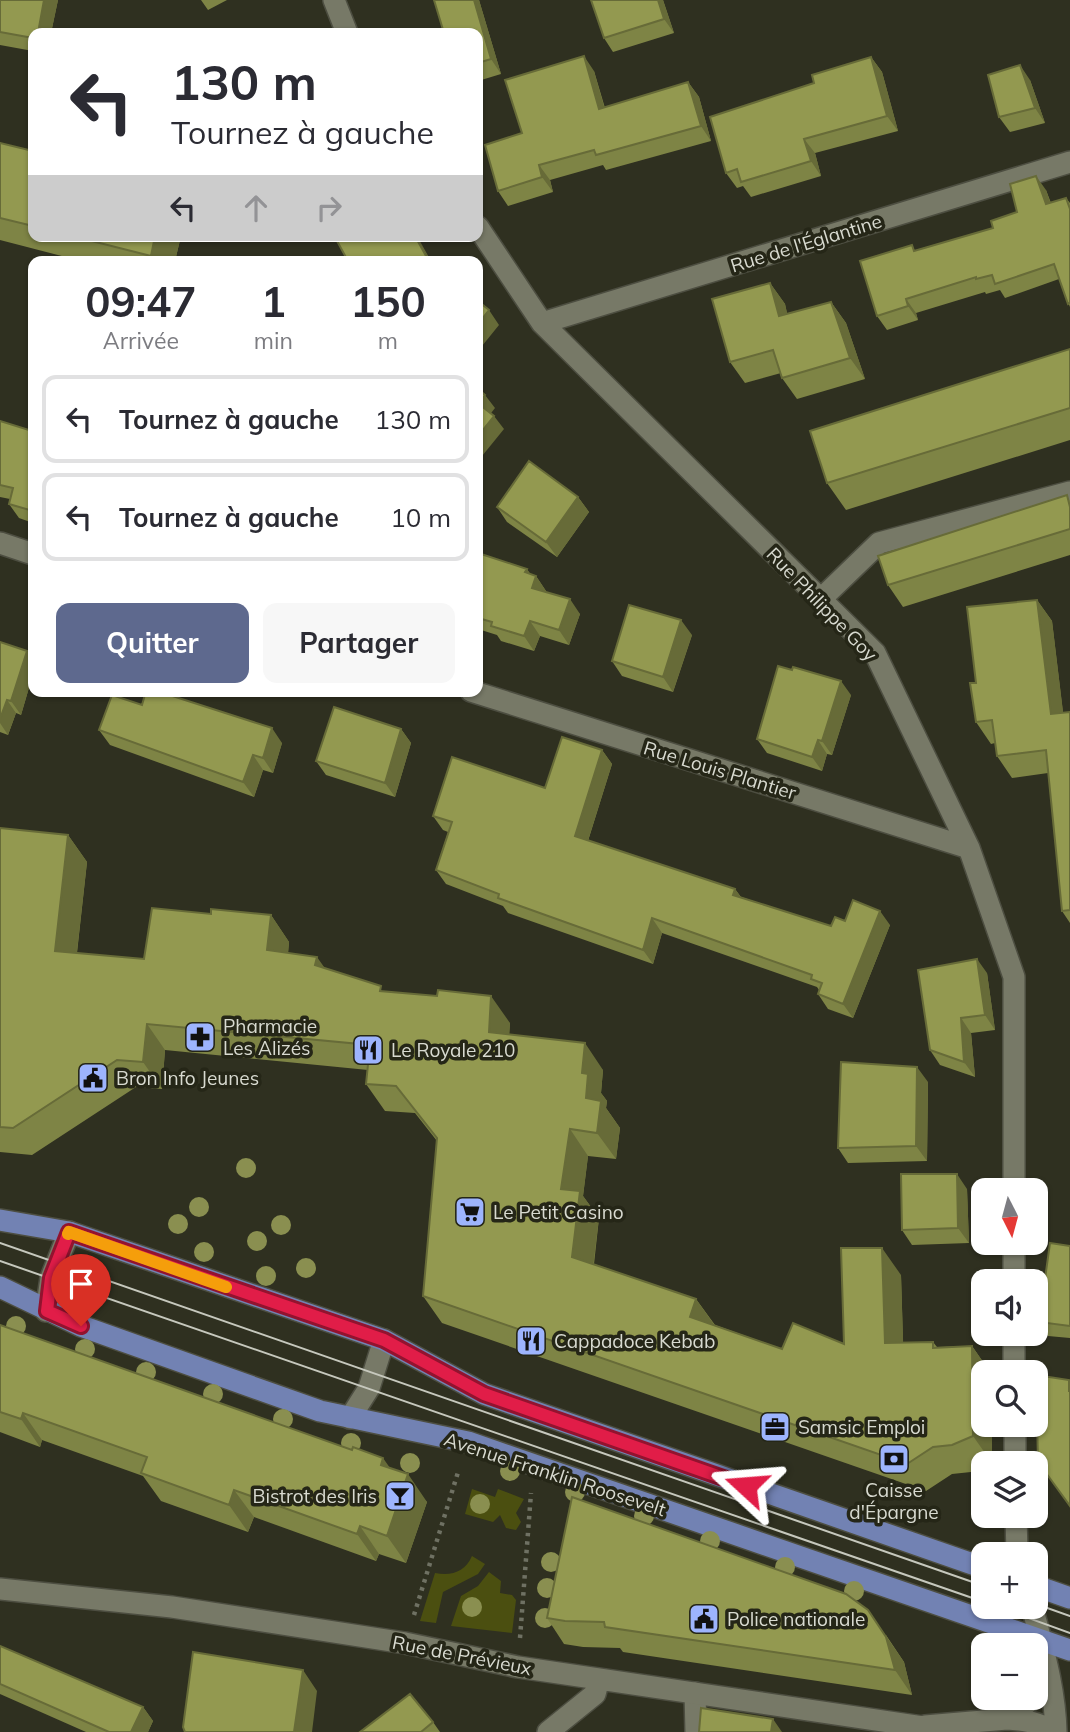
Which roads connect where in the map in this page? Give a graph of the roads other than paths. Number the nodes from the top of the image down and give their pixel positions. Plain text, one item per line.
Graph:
1 (334, 0) edge
2 (345, 28) edge
3 (1070, 162) edge
4 (483, 235) edge
5 (542, 323) junction
6 (1070, 492) edge
7 (0, 543) edge
8 (28, 552) edge
9 (821, 599) junction
10 (483, 695) edge
11 (969, 848) junction
12 (1014, 1178) edge
13 (0, 1220) edge
14 (69, 1232) junction
15 (0, 1287) edge
16 (47, 1311) junction
17 (384, 1340) junction
18 (351, 1418) junction
19 (971, 1563) edge
20 (0, 1589) edge
21 (1048, 1590) edge
22 (1070, 1598) edge
23 (1023, 1633) edge
24 (1048, 1642) edge
25 (1070, 1650) edge
26 (1048, 1667) edge
27 (1050, 1674) junction
28 (1048, 1677) edge
29 (599, 1679) junction
30 (695, 1693) junction
31 (1017, 1710) edge
32 (1007, 1719) junction
33 (931, 1729) edge
34 (548, 1732) edge
35 (696, 1732) edge
36 (1055, 1732) edge

1 - 2 street
3 - 5 street, Rue de l'Églantine
4 - 5 street, Rue Philippe Goy
5 - 9 street, Rue Philippe Goy
6 - 9 street
7 - 8 street
9 - 11 street, Rue Philippe Goy
10 - 11 street, Rue Louis Plantier
11 - 12 street, Rue Philippe Goy
13 - 14 main road
14 - 16 street
14 - 17 main road
15 - 16 main road, Avenue Franklin Roosevelt
16 - 18 main road, Avenue Franklin Roosevelt
17 - 18 street
17 - 19 main road
18 - 23 main road, Avenue Franklin Roosevelt
20 - 29 street, Rue de Prévieux
21 - 22 main road
24 - 25 main road, Avenue Franklin Roosevelt
26 - 27 street
27 - 28 street
27 - 36 street
29 - 30 street, Rue de Prévieux
29 - 34 street
30 - 33 street, Rue de Prévieux
30 - 35 street
31 - 32 street
32 - 33 street, Rue de Prévieux
32 - 36 street, Rue de Prévieux

